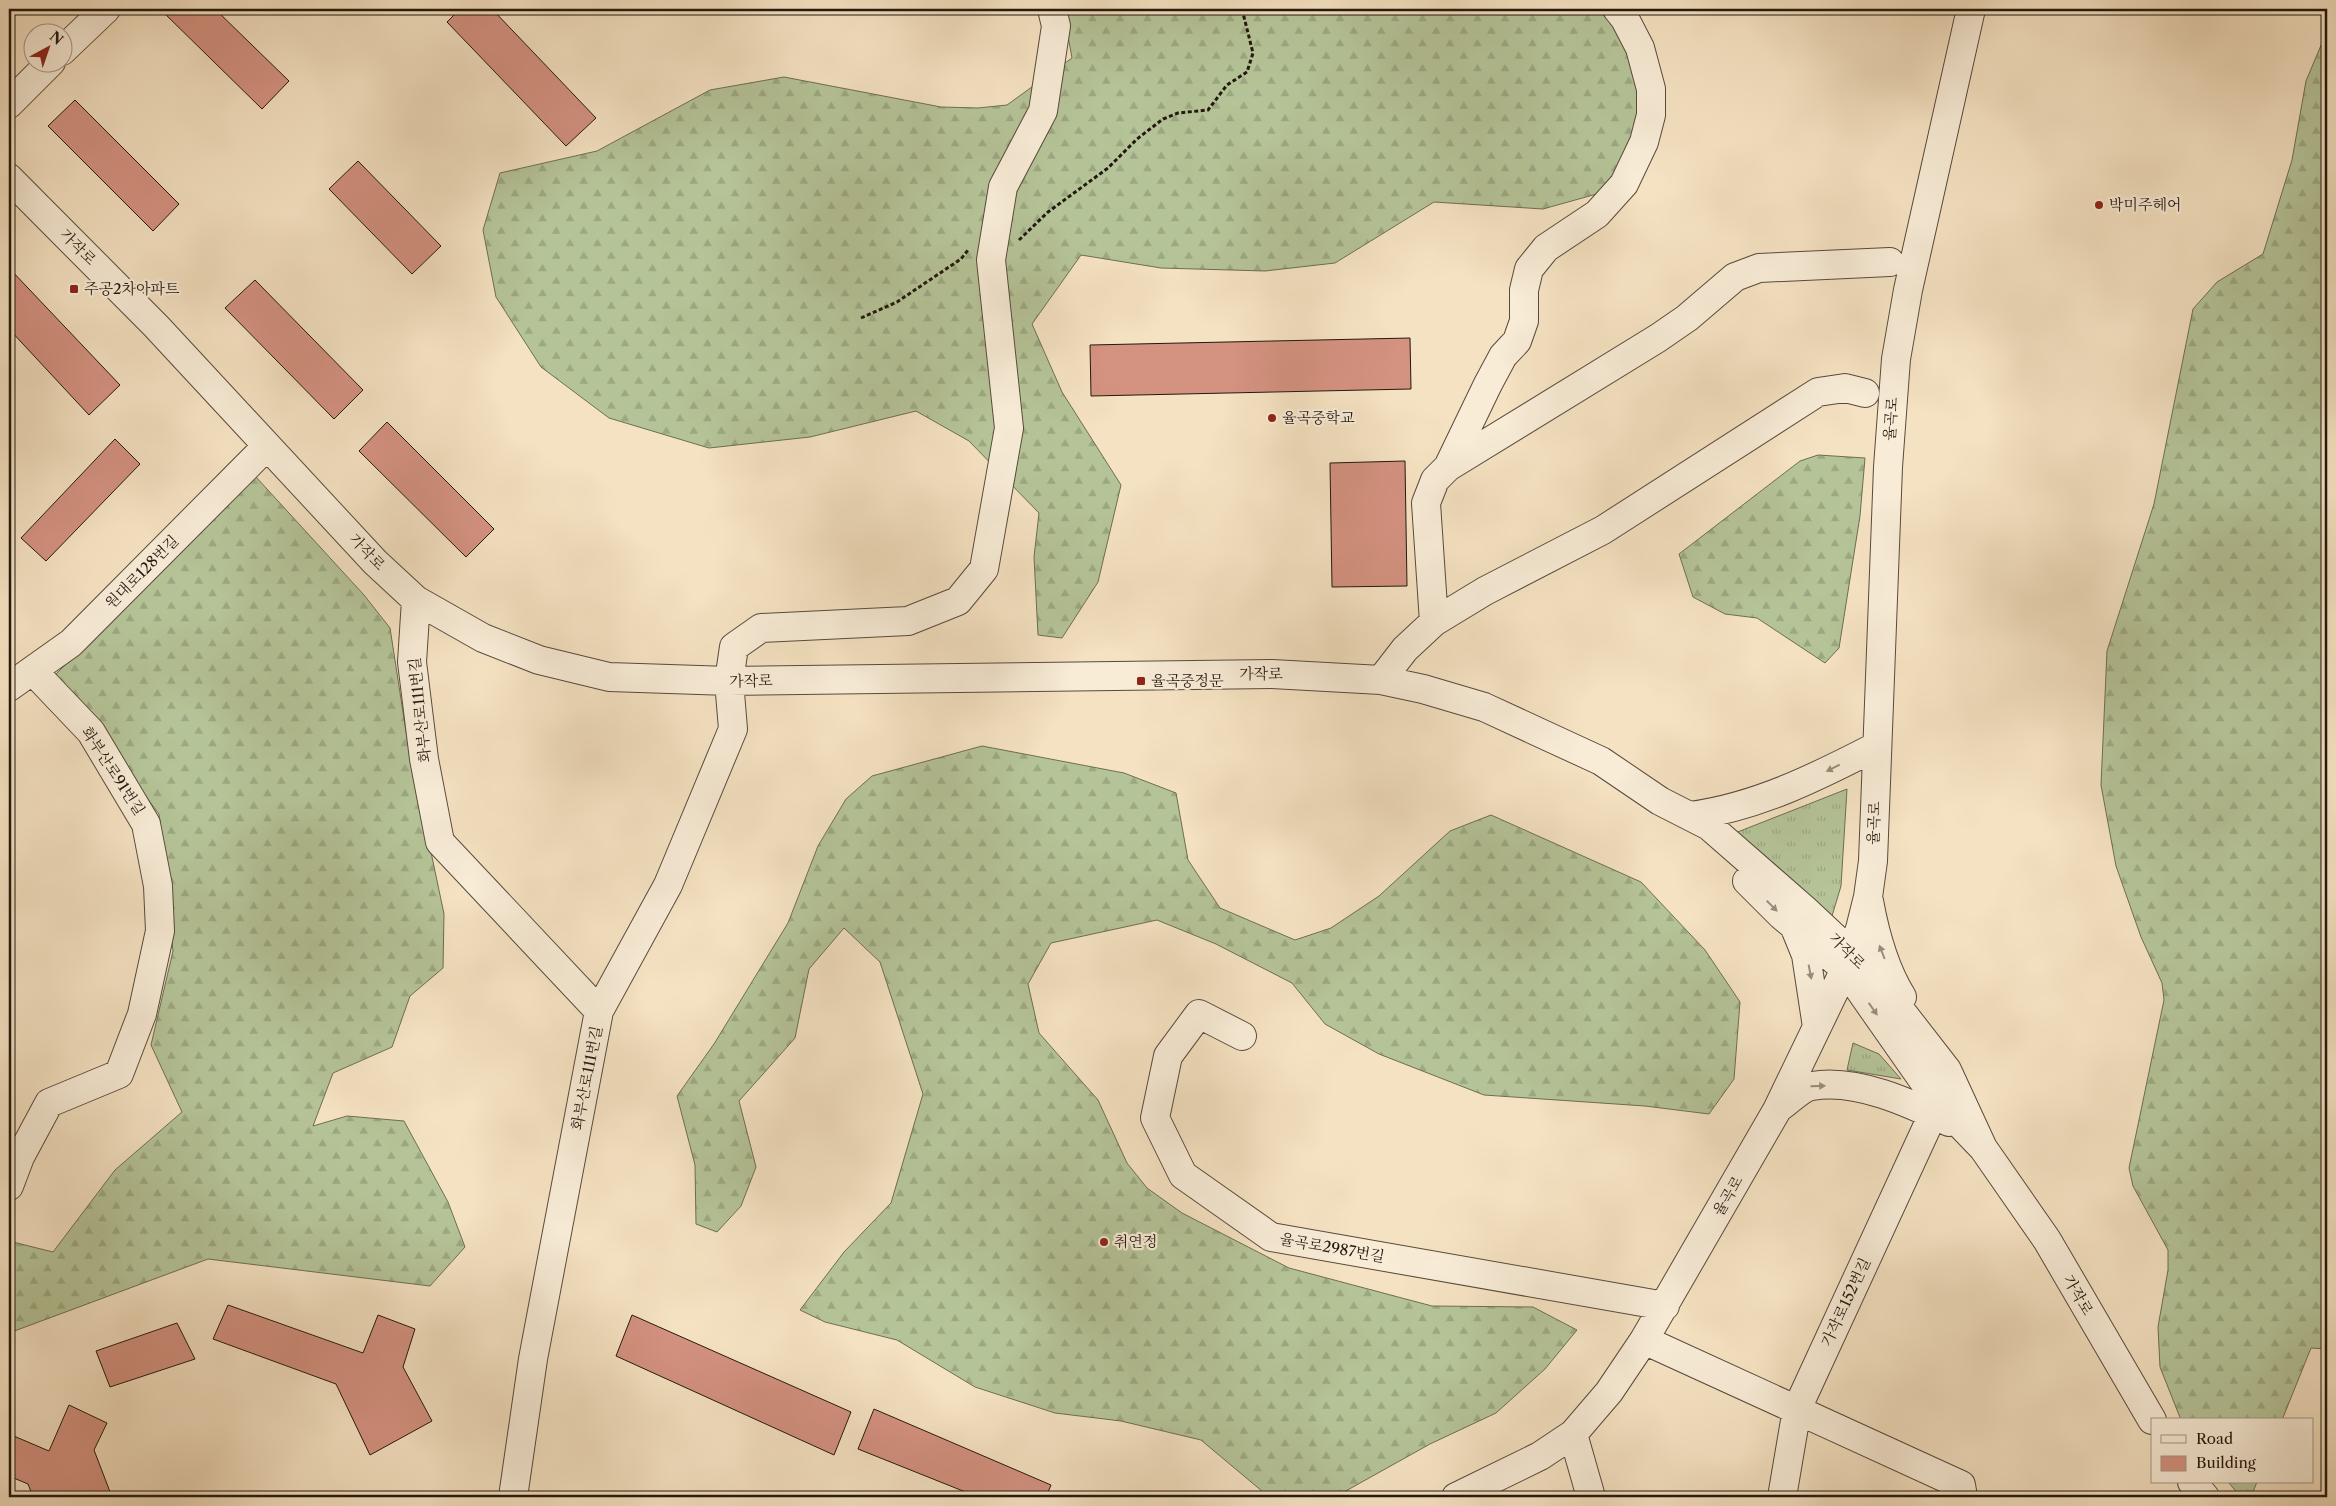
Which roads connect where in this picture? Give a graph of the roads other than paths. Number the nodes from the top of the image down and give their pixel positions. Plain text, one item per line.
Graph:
1 (106, 9) edge
2 (1052, 9) edge
3 (1617, 9) edge
4 (1972, 9) edge
5 (72, 41) edge
6 (41, 72) edge
7 (9, 104) edge
8 (9, 178) edge
9 (1890, 262) dead end
10 (1865, 393) dead end
11 (267, 446) junction
12 (1448, 467) junction
13 (416, 600) junction
14 (1434, 622) junction
15 (33, 671) junction
16 (1381, 680) junction
17 (729, 681) junction
18 (9, 687) edge
19 (1877, 746) junction
20 (1660, 801) junction
21 (1690, 816) junction
22 (1868, 897) junction
23 (1794, 926) junction
24 (1848, 961) junction
25 (599, 1011) junction
26 (1817, 1027) junction
27 (1242, 1036) dead end
28 (1947, 1070) junction
29 (1777, 1110) junction
30 (1933, 1114) junction
31 (1974, 1139) junction
32 (9, 1186) edge
33 (1665, 1306) junction
34 (1644, 1340) junction
35 (1796, 1409) junction
36 (2151, 1418) edge
37 (1573, 1434) junction
38 (2194, 1484) edge
39 (514, 1497) edge
40 (1456, 1497) edge
41 (1591, 1497) edge
42 (1782, 1497) edge
43 (1963, 1497) edge
44 (2205, 1497) edge

1 - 5 street
2 - 17 street
3 - 12 street
4 - 19 street, 율곡로
6 - 7 street
8 - 11 street, 가작로
9 - 12 street
10 - 14 street
11 - 13 street, 가작로
11 - 15 street, 원대로128번길
12 - 14 street
13 - 17 street, 가작로
13 - 25 street, 화부산로111번길
14 - 16 street
15 - 18 street, 원대로128번길
15 - 32 street, 화부산로91번길
16 - 17 street, 가작로
16 - 20 street, 가작로
17 - 25 street
19 -> 21 street
19 - 22 street, 율곡로
20 - 21 street, 가작로
20 -> 23 street, 가작로
21 - 24 street, 가작로
22 - 24 street, 율곡로
28 -> 22 street
23 - 24 street, 가작로
23 -> 26 street
24 - 26 street, 율곡로
24 - 28 street, 가작로
24 -> 31 street, 가작로
25 - 39 street, 화부산로111번길
26 - 29 street, 율곡로
27 - 33 street, 율곡로2987번길
28 - 31 street, 가작로
29 -> 30 street
29 - 33 street, 율곡로
30 - 31 street
30 - 35 street, 가작로152번길
31 - 36 street, 가작로
33 - 34 street, 율곡로
34 - 35 street
34 - 37 street, 율곡로
35 - 42 street, 가작로152번길
35 - 43 street
37 - 40 street, 율곡로
37 - 41 street
38 - 44 street

